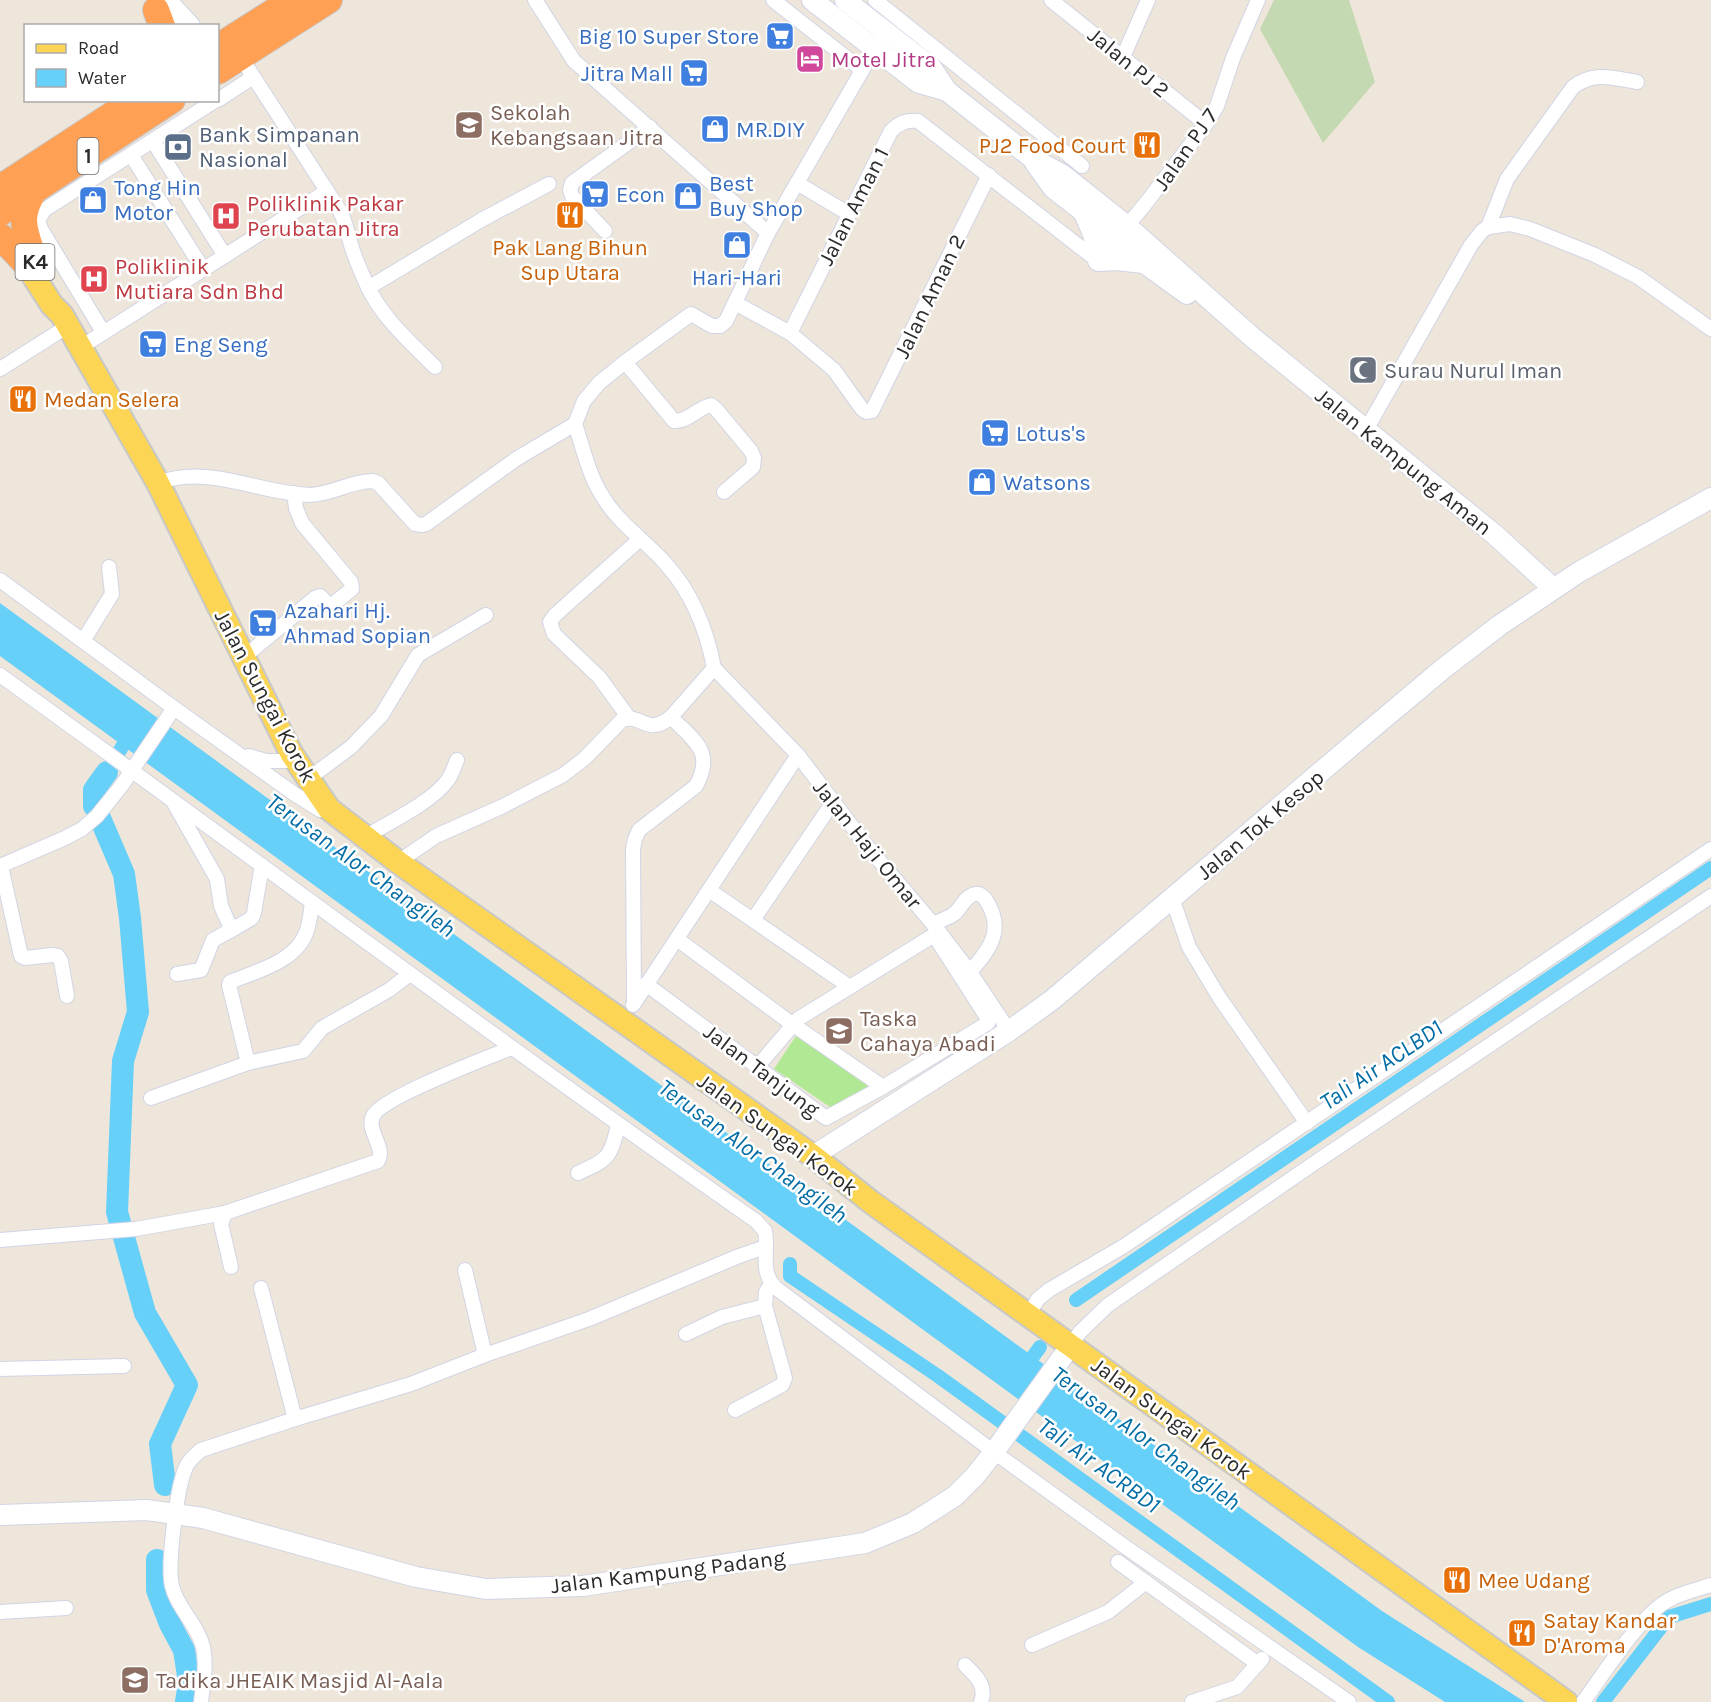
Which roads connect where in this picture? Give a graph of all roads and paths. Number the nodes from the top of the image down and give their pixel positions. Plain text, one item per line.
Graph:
1 (292, 0) edge
2 (329, 0) edge
3 (535, 0) edge
4 (773, 0) edge
5 (812, 0) edge
6 (845, 0) edge
7 (876, 0) edge
8 (1052, 0) edge
9 (1148, 0) edge
10 (1258, 0) edge
11 (160, 12) edge
12 (186, 24) edge
13 (881, 40) junction
14 (1123, 57) junction
15 (229, 62) edge
16 (862, 70) junction
17 (1637, 82) dead end
18 (219, 94) edge
19 (133, 102) edge
20 (169, 102) edge
21 (214, 102) edge
22 (1206, 124) junction
23 (650, 127) junction
24 (153, 141) junction
25 (131, 155) junction
26 (1032, 158) junction
27 (1082, 166) dead end
28 (989, 175) junction
29 (797, 183) junction
30 (549, 184) dead end
31 (34, 191) junction
32 (327, 191) junction
33 (1, 208) edge
34 (1080, 209) junction
35 (849, 214) junction
36 (1488, 227) junction
37 (605, 231) dead end
38 (1122, 232) junction
39 (768, 233) junction
40 (0, 236) edge
41 (225, 256) junction
42 (1098, 261) junction
43 (31, 262) junction
44 (1144, 263) junction
45 (203, 269) junction
46 (368, 288) junction
47 (735, 303) junction
48 (65, 321) junction
49 (1711, 328) edge
50 (103, 332) junction
51 (790, 333) junction
52 (1252, 337) junction
53 (81, 347) junction
54 (625, 362) junction
55 (435, 368) dead end
56 (0, 369) edge
57 (575, 424) junction
58 (1366, 430) junction
59 (158, 483) junction
60 (724, 492) dead end
61 (294, 493) junction
62 (1711, 498) edge
63 (639, 540) junction
64 (109, 567) dead end
65 (0, 580) edge
66 (1553, 588) junction
67 (486, 615) dead end
68 (82, 641) junction
69 (244, 657) junction
70 (714, 668) junction
71 (0, 675) edge
72 (171, 713) junction
73 (671, 717) junction
74 (629, 718) junction
75 (239, 753) junction
76 (798, 755) junction
77 (457, 760) dead end
78 (130, 765) junction
79 (302, 770) junction
80 (172, 798) junction
81 (833, 802) junction
82 (329, 809) junction
83 (365, 837) junction
84 (1711, 849) edge
85 (398, 862) junction
86 (262, 865) junction
87 (0, 866) edge
88 (709, 890) junction
89 (1711, 896) edge
90 (1172, 898) junction
91 (312, 902) junction
92 (753, 920) junction
93 (235, 928) junction
94 (935, 930) junction
95 (677, 939) junction
96 (970, 972) junction
97 (177, 974) dead end
98 (410, 975) junction
99 (646, 984) junction
100 (850, 987) junction
101 (67, 996) dead end
102 (634, 1003) junction
103 (621, 1021) junction
104 (792, 1024) junction
105 (1010, 1031) junction
106 (511, 1048) junction
107 (248, 1063) junction
108 (758, 1066) junction
109 (883, 1087) junction
110 (151, 1098) dead end
111 (1306, 1122) junction
112 (618, 1125) junction
113 (813, 1156) junction
114 (578, 1173) dead end
115 (225, 1212) junction
116 (0, 1240) edge
117 (765, 1247) junction
118 (231, 1267) dead end
119 (465, 1270) dead end
120 (771, 1284) junction
121 (261, 1288) dead end
122 (765, 1306) junction
123 (1028, 1315) junction
124 (686, 1334) dead end
125 (1067, 1351) junction
126 (485, 1355) junction
127 (124, 1366) dead end
128 (0, 1369) edge
129 (735, 1410) dead end
130 (295, 1419) junction
131 (998, 1447) junction
132 (175, 1513) junction
133 (0, 1515) edge
134 (1119, 1562) dead end
135 (1146, 1582) junction
136 (1711, 1585) edge
137 (66, 1608) dead end
138 (0, 1612) edge
139 (1032, 1645) dead end
140 (1270, 1647) junction
141 (1258, 1664) junction
142 (965, 1665) dead end
143 (201, 1702) edge
144 (981, 1702) edge
145 (1192, 1702) edge
146 (1349, 1702) edge
147 (1566, 1702) edge
148 (1583, 1702) edge

1 - 15 highway
2 - 15 highway
3 - 23 street
4 - 16 street
5 - 13 street, Jalan Kampung Aman
6 - 13 street, Jalan Kampung Aman
7 - 27 street
8 - 14 street, Jalan PJ 2
9 - 14 street
10 - 22 street, Jalan PJ 7
11 - 12 street
13 - 16 street
13 - 26 street, Jalan Kampung Aman
14 - 22 street, Jalan PJ 2
15 - 18 street
15 - 32 street
16 - 29 street
17 - 36 street
19 - 33 highway, 1
20 - 31 highway, 1
21 - 24 street
22 - 38 street, Jalan PJ 7
23 - 37 street
23 - 39 street
24 - 25 street
24 - 41 street
25 - 45 street
25 - 50 street
26 - 34 street, Jalan Kampung Aman
26 - 38 street, Jalan Kampung Aman
28 - 35 street, Jalan Aman 1
28 - 42 street, Jalan Aman 1
28 - 51 street, Jalan Aman 2
29 - 35 street
29 - 39 street
30 - 46 street
31 - 33 highway, 1
31 - 43 highway
32 - 41 street
32 - 46 street
33 - 43 main road, Jalan Sungai Korok / K4
34 - 38 street, Jalan Kampung Aman
34 - 42 street
35 - 51 street, Jalan Aman 1
36 - 49 street
36 - 58 street
38 - 42 street, Jalan PJ 7
38 - 44 street, Jalan Kampung Aman
38 - 52 street, Jalan Kampung Aman
39 - 47 street
40 - 43 highway
41 - 45 street
42 - 44 street
43 - 48 main road, Jalan Sungai Korok / K4
44 - 52 street, Jalan Kampung Aman
45 - 50 street
46 - 55 street
47 - 51 street
47 - 54 street
48 - 53 main road, Jalan Sungai Korok / K4
48 - 56 street
50 - 53 street
52 - 58 street, Jalan Kampung Aman
53 - 59 main road, Jalan Sungai Korok / K4
54 - 57 street
54 - 60 street
57 - 61 street
57 - 63 street
58 - 66 street, Jalan Kampung Aman
59 - 61 street
59 - 69 main road, Jalan Sungai Korok / K4
61 - 69 street
62 - 66 street, Jalan Tok Kesop
63 - 70 street
63 - 74 street
64 - 68 street
65 - 68 street
66 - 90 street, Jalan Tok Kesop
67 - 79 street
68 - 72 street
69 - 79 main road, Jalan Sungai Korok / K4
70 - 73 street
70 - 76 street, Jalan Haji Omar
71 - 78 street
72 - 75 street
72 - 78 street
73 - 74 street
73 - 102 street
74 - 85 street
75 - 79 street
75 - 82 street
76 - 81 street, Jalan Haji Omar
76 - 88 street
77 - 83 street
78 - 80 street
78 - 87 street
79 - 82 main road, Jalan Sungai Korok / K4
80 - 86 street
80 - 93 street
81 - 92 street
81 - 94 street, Jalan Haji Omar
82 - 83 main road, Jalan Sungai Korok / K4
83 - 85 main road, Jalan Sungai Korok / K4
84 - 111 street
85 - 103 main road, Jalan Sungai Korok / K4
86 - 91 street
86 - 93 street
87 - 101 street
88 - 92 street
88 - 95 street
89 - 125 street
90 - 105 street, Jalan Tok Kesop
90 - 111 street
91 - 98 street
91 - 107 street
92 - 100 street
93 - 97 street
94 - 96 street, Jalan Haji Omar
94 - 96 street
94 - 100 street
94 - 109 street
95 - 99 street
95 - 104 street
96 - 105 street, Jalan Haji Omar
98 - 106 street
98 - 107 street
99 - 102 street
99 - 108 street, Jalan Tanjung
100 - 104 street
102 - 103 street
103 - 113 main road, Jalan Sungai Korok / K4
104 - 108 street
104 - 109 street
105 - 113 street, Jalan Tok Kesop
106 - 112 street
106 - 115 street
107 - 110 street
108 - 109 street, Jalan Tanjung
111 - 123 street
112 - 114 street
112 - 117 street
113 - 123 main road, Jalan Sungai Korok / K4
115 - 116 street
115 - 118 street
117 - 120 street
117 - 126 street
119 - 126 street
120 - 122 street
120 - 131 street
121 - 130 street
122 - 124 street
122 - 129 street
123 - 125 main road, Jalan Sungai Korok / K4
125 - 131 street, Jalan Kampung Padang
125 - 147 main road, Jalan Sungai Korok / K4
126 - 130 street
127 - 128 street
130 - 132 street
131 - 132 street, Jalan Kampung Padang
131 - 140 street
132 - 133 street, Jalan Kampung Padang
132 - 143 street
134 - 135 street
135 - 139 street
135 - 141 street
136 - 148 street
137 - 138 street
140 - 141 street
140 - 146 street
141 - 145 street
142 - 144 street

